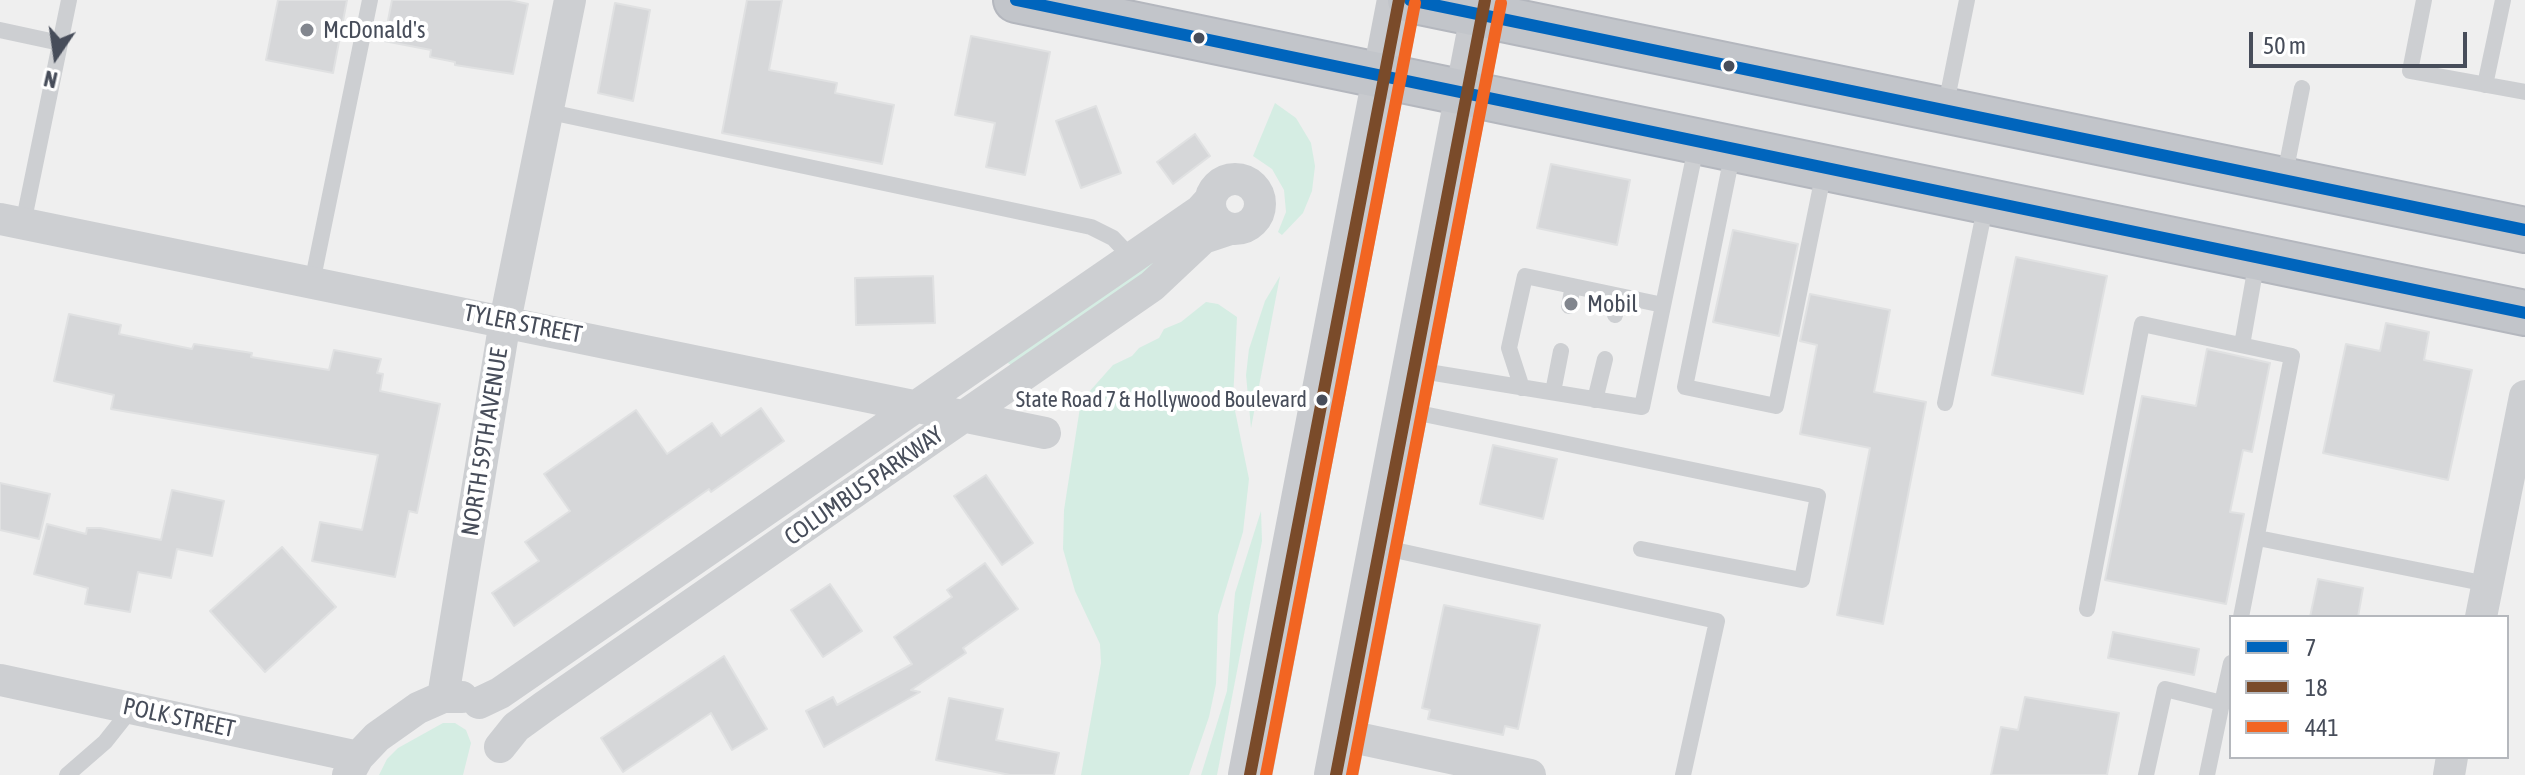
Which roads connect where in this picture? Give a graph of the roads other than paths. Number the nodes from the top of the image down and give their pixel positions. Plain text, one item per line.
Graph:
1 (69, 0) edge
2 (370, 0) edge
3 (570, 0) edge
4 (1016, 0) edge
5 (1399, 0) edge
6 (1410, 0) edge
7 (1967, 0) edge
8 (2424, 0) edge
9 (2503, 0) edge
10 (1483, 8) edge
11 (0, 30) edge
12 (60, 43) junction
13 (1383, 76) junction
14 (2485, 85) junction
15 (2302, 88) dead end
16 (2525, 92) edge
17 (1466, 94) junction
18 (1945, 110) junction
19 (550, 112) junction
20 (1715, 146) junction
21 (1825, 169) junction
22 (2283, 180) junction
23 (1210, 200) junction
24 (1986, 202) junction
25 (11, 222) edge
26 (1230, 229) junction
27 (2525, 230) edge
28 (1131, 257) junction
29 (2258, 258) junction
30 (312, 283) junction
31 (1573, 286) junction
32 (1619, 296) junction
33 (1663, 305) junction
34 (1569, 306) dead end
35 (2525, 313) edge
36 (1615, 315) dead end
37 (505, 321) junction
38 (2242, 345) junction
39 (1561, 351) dead end
40 (1605, 359) dead end
41 (1522, 388) junction
42 (1411, 390) junction
43 (1553, 392) junction
44 (2525, 396) edge
45 (1595, 400) junction
46 (1945, 403) dead end
47 (916, 405) junction
48 (965, 416) junction
49 (1045, 433) dead end
50 (2258, 538) junction
51 (1381, 547) junction
52 (1641, 549) dead end
53 (2487, 584) junction
54 (2087, 609) dead end
55 (2241, 615) edge
56 (2481, 615) edge
57 (2229, 672) edge
58 (0, 680) edge
59 (443, 697) junction
60 (479, 703) junction
61 (2222, 703) junction
62 (132, 708) junction
63 (1340, 755) edge
64 (495, 761) edge
65 (353, 766) edge
66 (67, 775) edge
67 (1250, 775) edge
68 (1530, 775) edge
69 (1683, 775) edge
70 (2146, 775) edge
71 (2207, 775) edge

1 - 12 lane
2 - 30 lane
3 - 19 street, NORTH 59TH AVENUE
4 - 13 highway
5 - 13 main road
6 - 10 highway
7 - 18 lane
8 - 14 lane
9 - 14 lane
10 - 17 main road
10 - 18 highway
11 - 12 lane
12 - 25 lane
13 - 17 highway
13 - 67 main road
14 - 16 lane
15 - 22 lane
17 - 20 highway
17 - 42 main road
18 - 22 highway
19 - 28 lane
19 - 37 street, NORTH 59TH AVENUE
20 - 21 highway
20 - 21 lane
20 - 33 lane
21 - 24 highway
22 - 27 highway
23 - 26 street
23 - 26 street
23 - 28 street, COLUMBUS PARKWAY
24 - 29 highway
24 - 46 lane
25 - 30 street, TYLER STREET
26 - 48 street, COLUMBUS PARKWAY
28 - 47 street, COLUMBUS PARKWAY
29 - 35 highway
29 - 38 lane
30 - 37 street, TYLER STREET
31 - 32 lane
31 - 34 lane
31 - 41 lane
32 - 33 lane
32 - 36 lane
33 - 45 lane
37 - 47 street, TYLER STREET
37 - 59 street, NORTH 59TH AVENUE
38 - 50 lane
38 - 54 lane
39 - 43 lane
40 - 45 lane
41 - 42 lane
41 - 43 lane
42 - 51 main road
42 - 52 lane
43 - 45 lane
44 - 53 street
47 - 48 street, TYLER STREET
47 - 60 street, COLUMBUS PARKWAY
48 - 49 street, TYLER STREET
48 - 64 street, COLUMBUS PARKWAY
50 - 53 lane
50 - 55 lane
51 - 63 main road
51 - 69 lane
53 - 56 street
57 - 61 lane
58 - 62 street, POLK STREET
59 - 60 street
59 - 65 street
60 - 64 street
61 - 70 lane
61 - 71 lane
62 - 65 street, POLK STREET
62 - 66 lane
63 - 68 street

